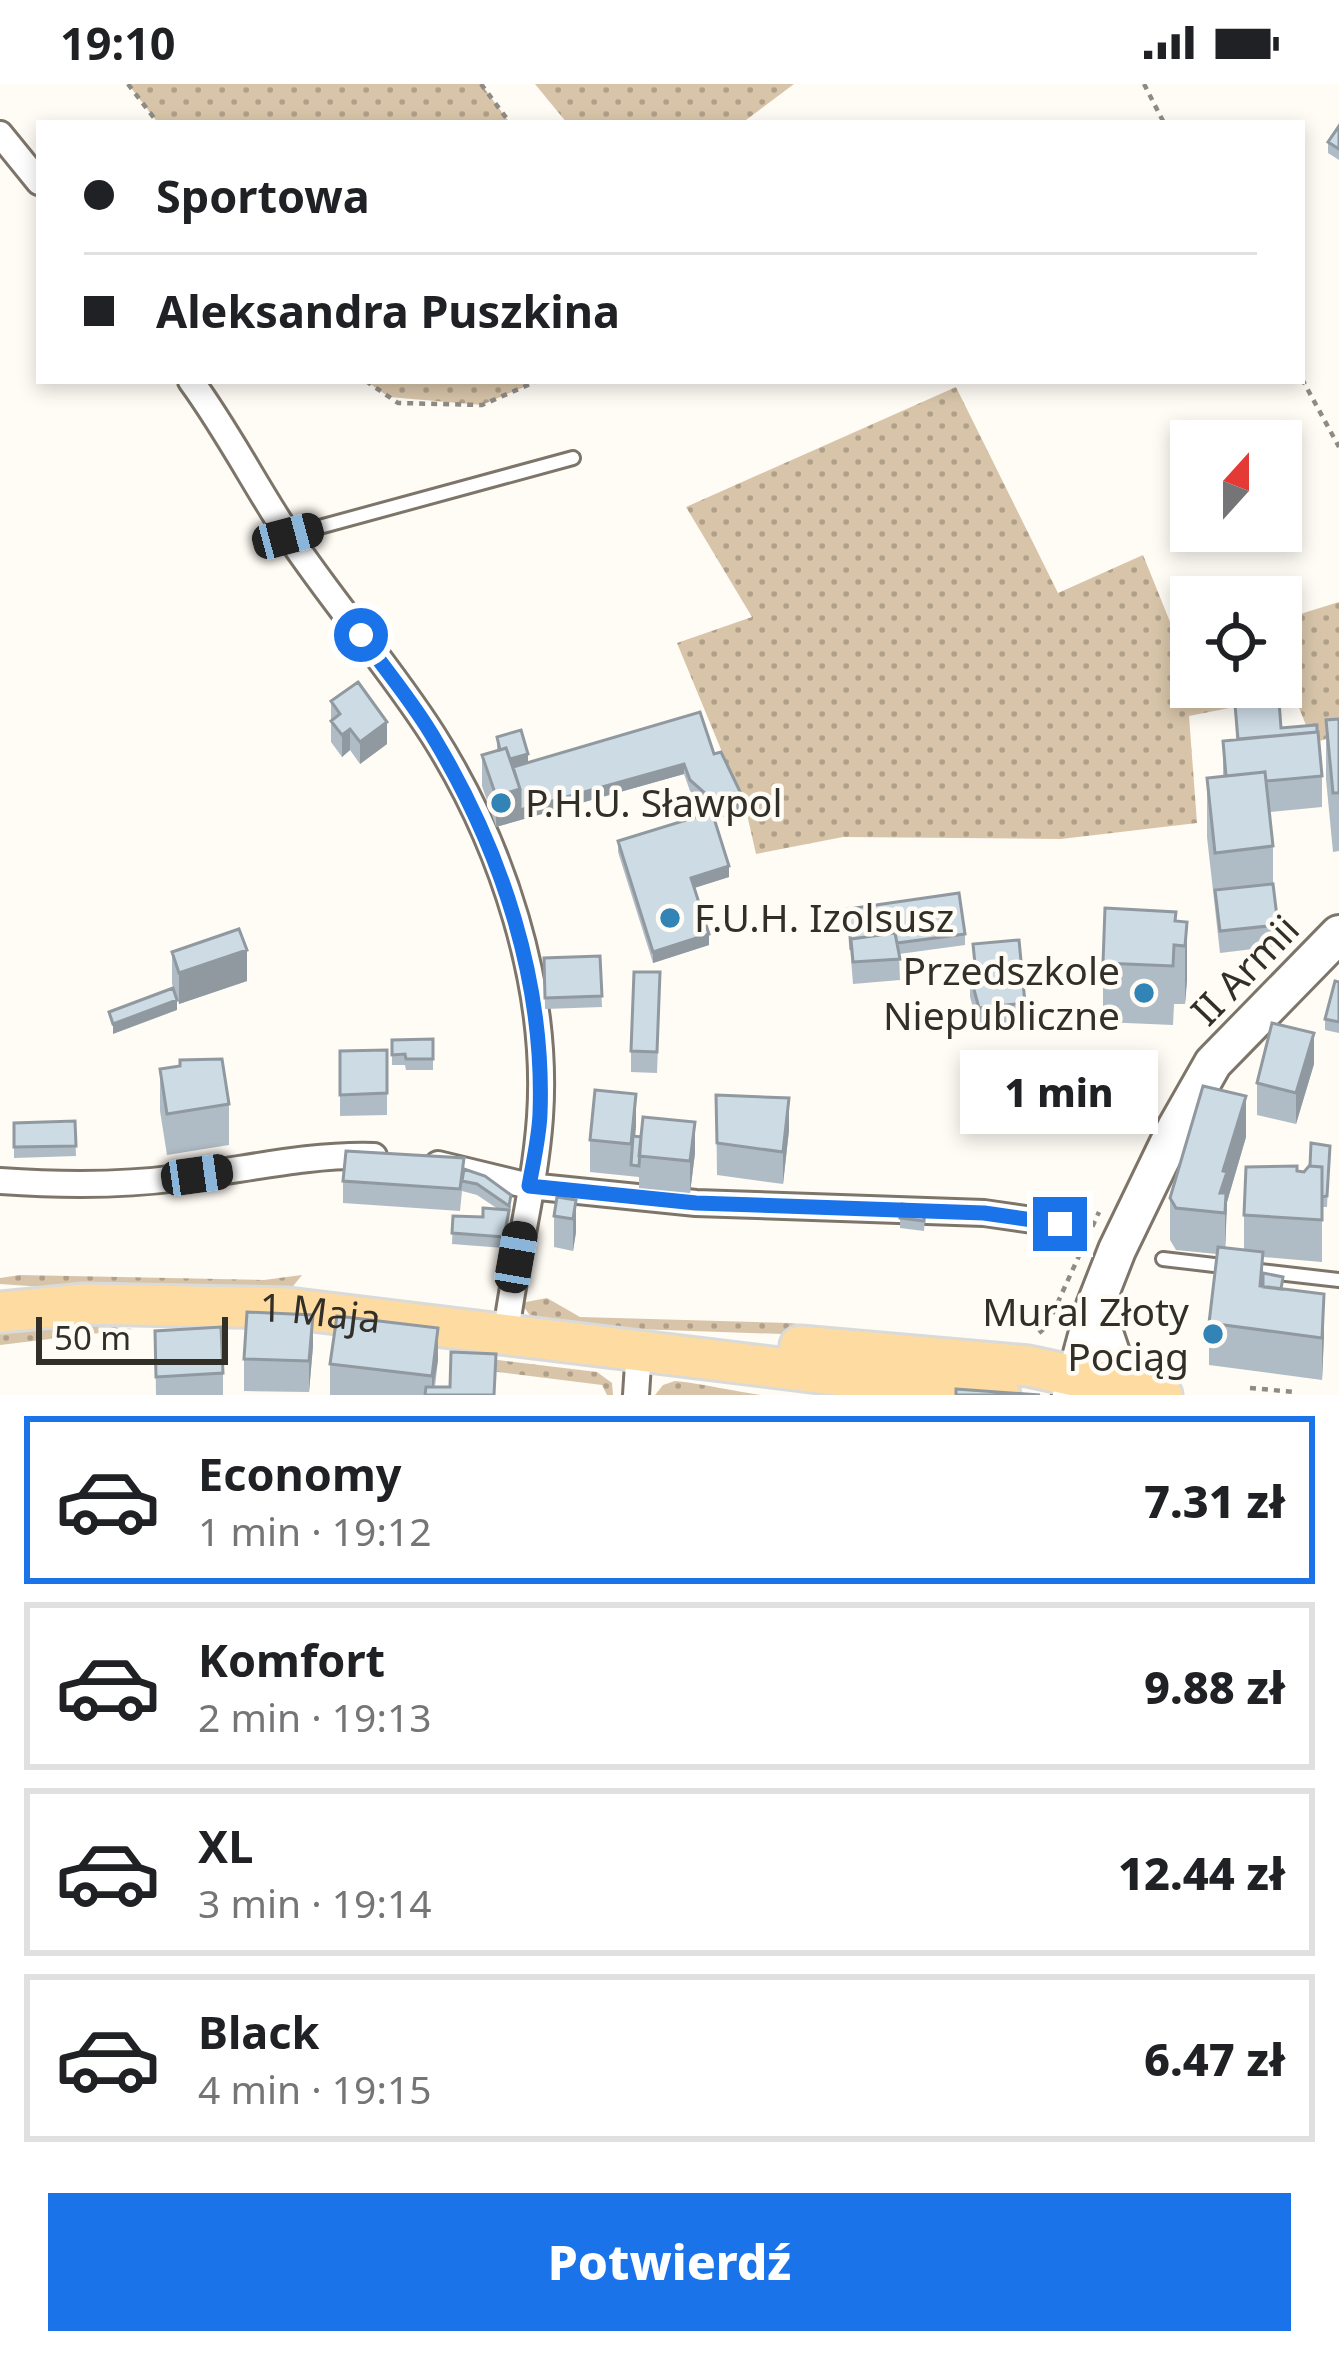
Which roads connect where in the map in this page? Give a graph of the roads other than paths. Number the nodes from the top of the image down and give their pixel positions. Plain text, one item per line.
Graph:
1 (0, 134) edge
2 (36, 178) edge
3 (193, 384) edge
4 (573, 458) dead end
5 (288, 536) junction
6 (1339, 934) edge
7 (0, 1181) edge
8 (529, 1186) junction
9 (1060, 1224) dead end
10 (1163, 1259) dead end
11 (1339, 1280) edge
12 (1095, 1306) junction
13 (0, 1312) edge
14 (506, 1333) junction
15 (639, 1348) junction
16 (1073, 1385) edge
17 (1151, 1392) edge
18 (636, 1395) edge
19 (1000, 1395) edge

1 - 2 street
3 - 5 street
4 - 5 lane
5 - 8 street
6 - 12 street, II Armii
7 - 8 street
8 - 9 street
8 - 14 street
10 - 11 lane
12 - 16 street, II Armii
12 - 17 street
13 - 14 main road, 1 Maja
14 - 15 main road, 1 Maja
15 - 16 main road, 1 Maja
15 - 18 street
15 - 19 main road, 1 Maja
16 - 17 main road, 1 Maja

